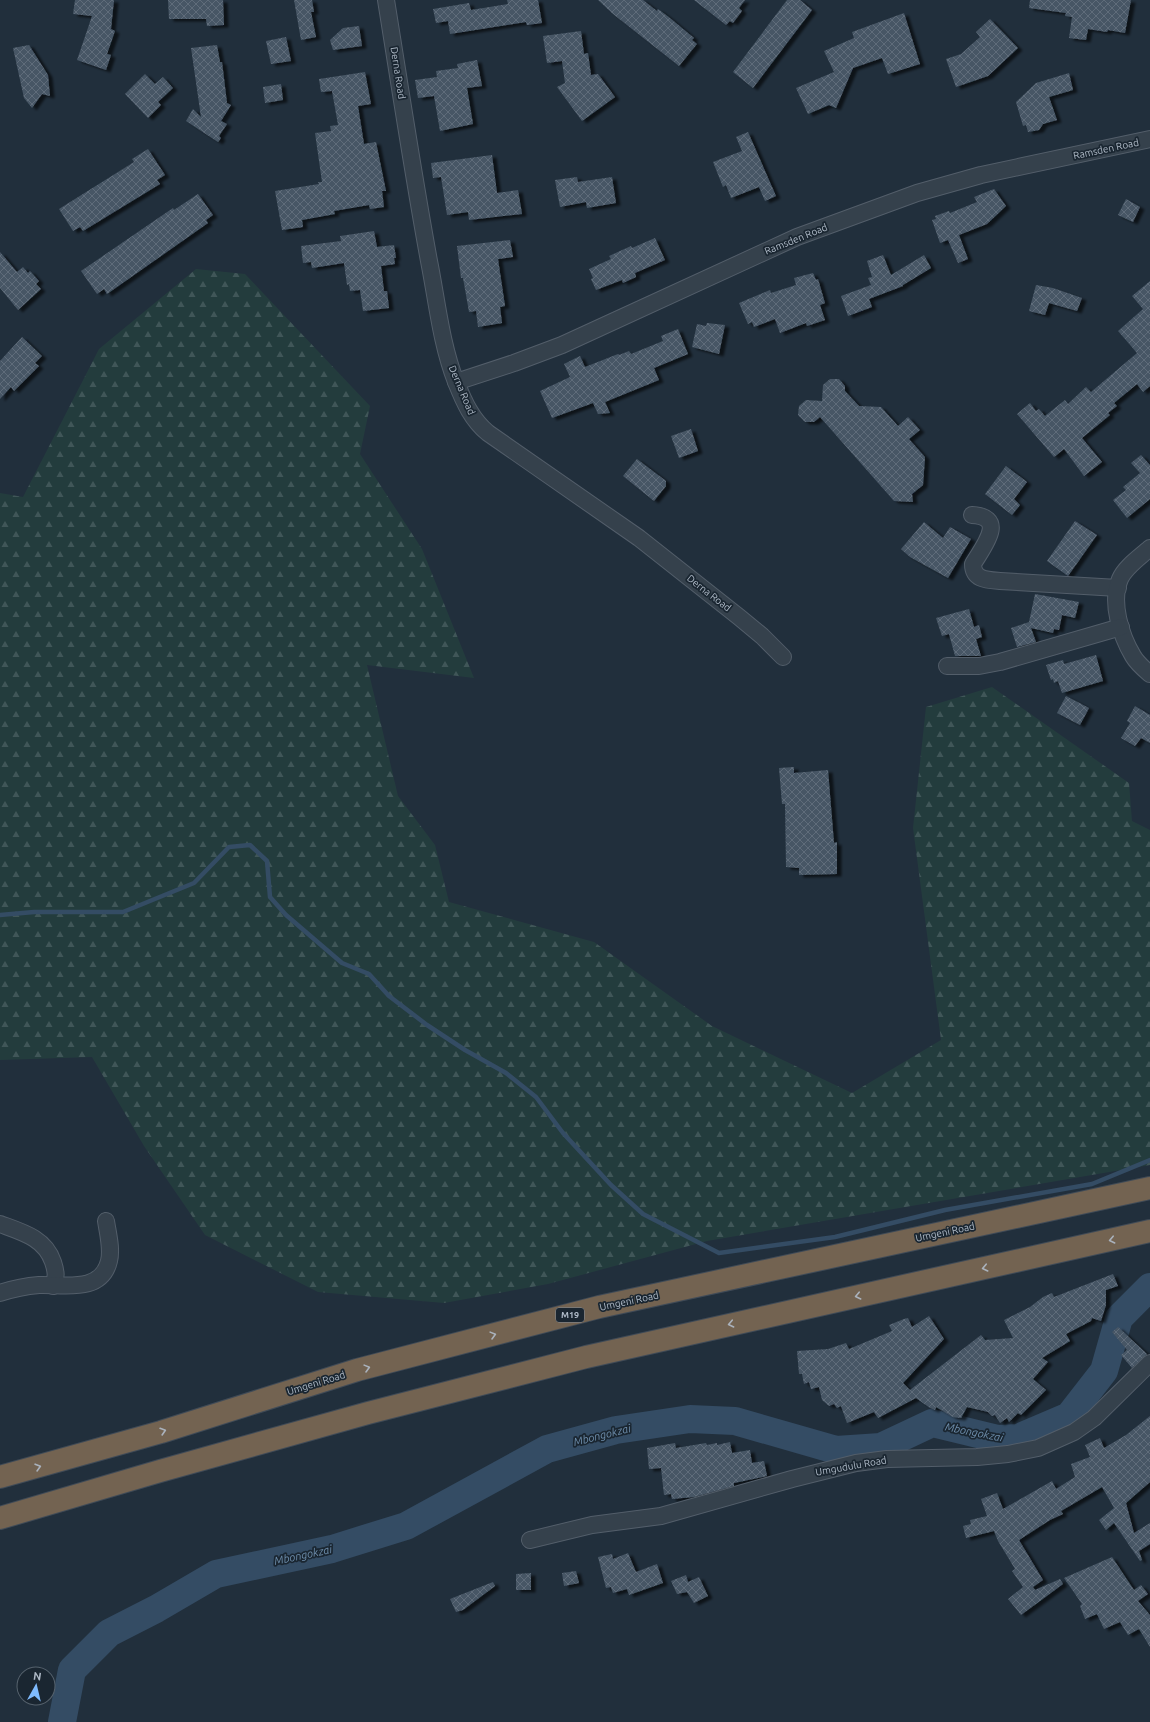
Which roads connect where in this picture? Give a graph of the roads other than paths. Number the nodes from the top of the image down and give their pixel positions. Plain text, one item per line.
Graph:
1 (386, 0) edge
2 (1150, 139) edge
3 (456, 382) junction
4 (972, 515) dead end
5 (1150, 548) edge
6 (1118, 588) junction
7 (1121, 627) junction
8 (783, 657) dead end
9 (947, 666) dead end
10 (1150, 674) edge
11 (1150, 1188) edge
12 (106, 1221) dead end
13 (0, 1224) edge
14 (1150, 1231) edge
15 (53, 1286) junction
16 (0, 1293) edge
17 (1150, 1363) edge
18 (0, 1477) edge
19 (0, 1518) edge
20 (530, 1540) dead end

1 - 3 street, Derna Road
2 - 3 street, Ramsden Road
3 - 8 street, Derna Road
4 - 6 street
5 - 6 street
6 - 7 street
7 - 9 street
7 - 10 street
18 -> 11 highway, Umgeni Road / M19
12 - 15 street
13 - 15 street
14 -> 19 highway
15 - 16 street
17 - 20 street, Umgudulu Road

